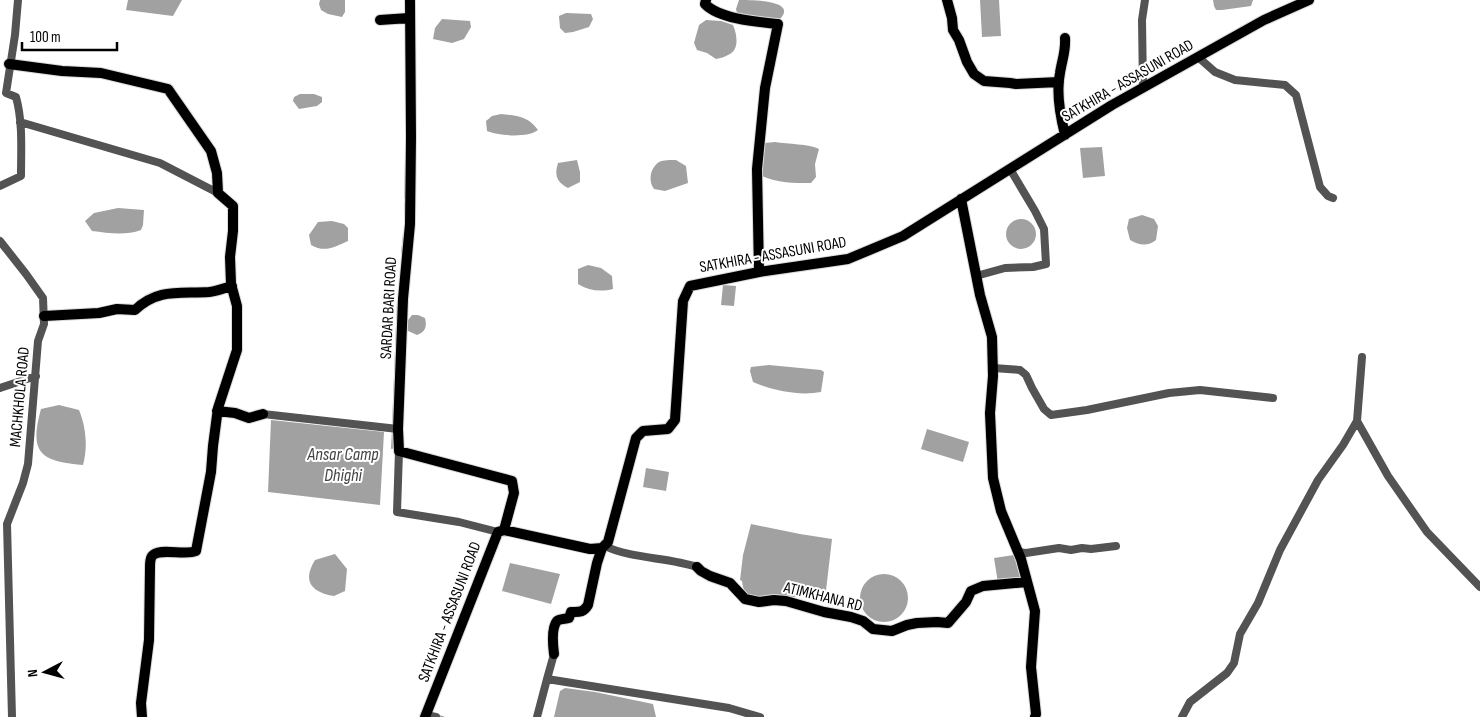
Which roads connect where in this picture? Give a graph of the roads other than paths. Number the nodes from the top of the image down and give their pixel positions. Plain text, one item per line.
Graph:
1 (18, 0) edge
2 (410, 0) edge
3 (706, 0) edge
4 (947, 0) edge
5 (1145, 0) edge
6 (1309, 0) edge
7 (409, 18) junction
8 (380, 20) dead end
9 (1065, 38) dead end
10 (1198, 57) junction
11 (9, 64) junction
12 (4, 74) edge
13 (1059, 82) junction
14 (1143, 88) junction
15 (20, 122) junction
16 (1065, 134) junction
17 (1010, 169) junction
18 (0, 186) edge
19 (218, 193) junction
20 (1333, 198) dead end
21 (961, 200) junction
22 (0, 241) edge
23 (759, 272) junction
24 (976, 276) junction
25 (232, 286) junction
26 (44, 316) junction
27 (1362, 357) dead end
28 (993, 368) junction
29 (36, 376) junction
30 (0, 388) edge
31 (1273, 398) dead end
32 (217, 411) junction
33 (263, 414) joint
34 (1357, 421) junction
35 (398, 429) junction
36 (399, 451) junction
37 (501, 531) junction
38 (1116, 546) dead end
39 (604, 547) junction
40 (1018, 552) junction
41 (697, 567) joint
42 (1027, 582) junction
43 (1480, 587) edge
44 (554, 654) joint
45 (547, 679) junction
46 (429, 716) edge
47 (12, 717) edge
48 (142, 717) edge
49 (537, 717) edge
50 (760, 717) edge
51 (1035, 717) edge
52 (1182, 717) edge

1 - 11 street
2 - 7 main road, SARDAR BARI ROAD
3 - 23 main road
4 - 13 main road
5 - 14 street
6 - 10 main road, SATKHIRA - ASSASUNI ROAD
7 - 8 main road
7 - 35 main road, SARDAR BARI ROAD
9 - 13 main road
10 - 14 main road, SATKHIRA - ASSASUNI ROAD
10 - 20 street
11 - 12 street
11 - 19 main road
12 - 15 street
13 - 16 main road
14 - 16 main road, SATKHIRA - ASSASUNI ROAD
15 - 18 street
15 - 19 street
16 - 17 main road, SATKHIRA - ASSASUNI ROAD
17 - 21 main road, SATKHIRA - ASSASUNI ROAD
17 - 24 street
19 - 25 main road
21 - 23 main road, SATKHIRA - ASSASUNI ROAD
21 - 24 main road
22 - 26 street, MACHKHOLA ROAD
23 - 39 main road, SATKHIRA - ASSASUNI ROAD
24 - 28 main road
25 - 26 main road
25 - 32 main road
26 - 29 street, MACHKHOLA ROAD
27 - 34 street
28 - 31 street
28 - 40 main road
29 - 30 street
29 - 47 street, MACHKHOLA ROAD
32 - 33 main road
32 - 48 main road
33 - 35 street
34 - 43 street
34 - 52 street
35 - 36 main road, SARDAR BARI ROAD
36 - 37 street
36 - 37 main road
37 - 39 main road
37 - 46 main road, SATKHIRA - ASSASUNI ROAD
38 - 40 street
39 - 41 street, ATIMKHANA RD
39 - 44 main road
40 - 42 main road
41 - 42 main road, ATIMKHANA RD
42 - 51 main road
44 - 45 street
45 - 49 street
45 - 50 street

